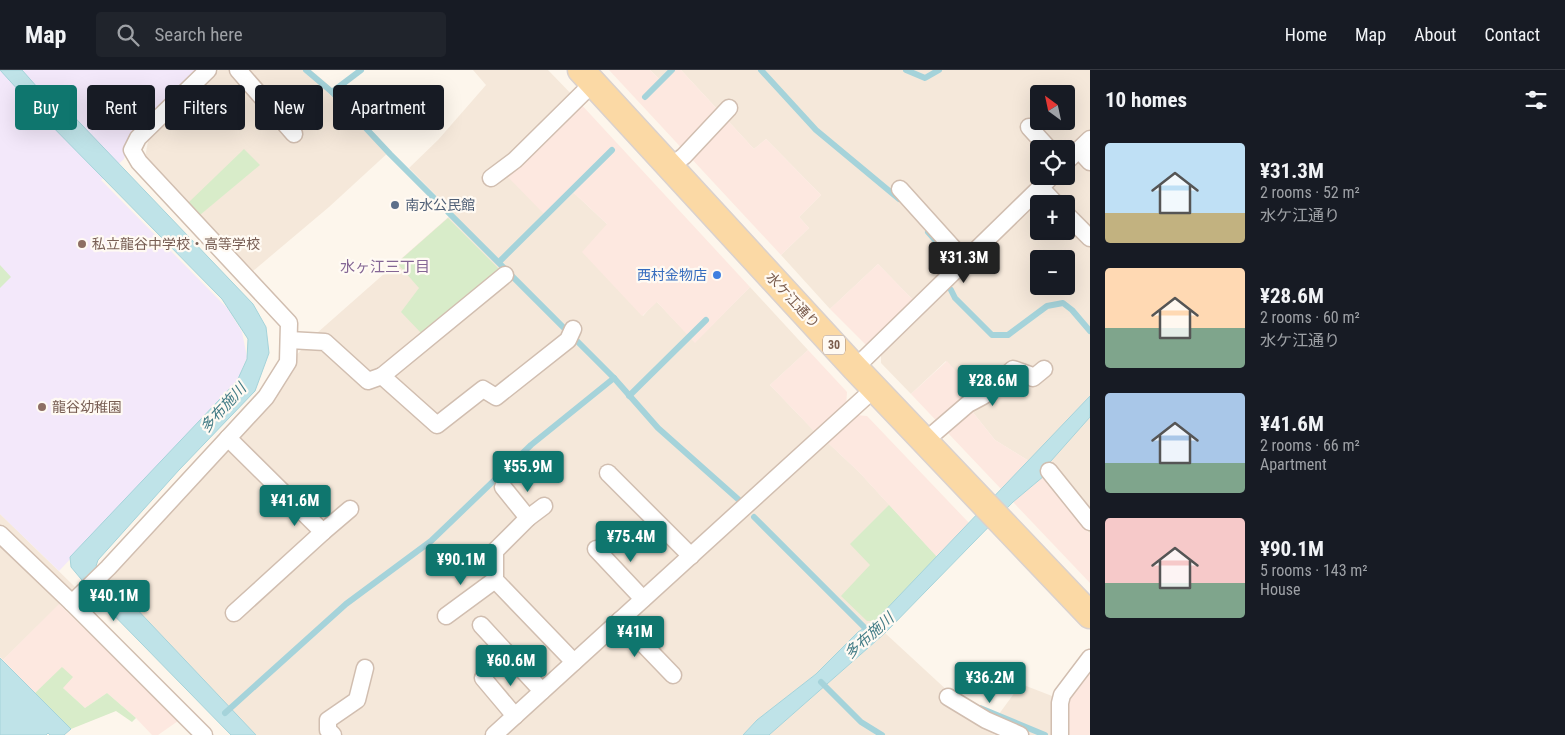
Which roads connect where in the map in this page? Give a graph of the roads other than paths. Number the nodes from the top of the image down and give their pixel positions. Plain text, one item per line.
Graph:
1 (208, 70) edge
2 (238, 70) edge
3 (587, 76) edge
4 (729, 108) dead end
5 (1029, 127) dead end
6 (294, 134) dead end
7 (1041, 140) edge
8 (1086, 150) edge
9 (1075, 157) edge
10 (670, 167) junction
11 (490, 178) dead end
12 (1043, 185) edge
13 (900, 189) dead end
14 (1075, 223) edge
15 (1090, 238) edge
16 (965, 261) junction
17 (505, 275) dead end
18 (570, 334) dead end
19 (289, 340) junction
20 (855, 368) junction
21 (1044, 370) dead end
22 (382, 376) junction
23 (875, 388) junction
24 (228, 438) junction
25 (925, 441) junction
26 (1049, 471) dead end
27 (608, 473) dead end
28 (503, 487) dead end
29 (544, 506) dead end
30 (350, 509) dead end
31 (528, 518) junction
32 (1090, 522) edge
33 (323, 532) junction
34 (0, 534) edge
35 (596, 549) dead end
36 (691, 556) junction
37 (495, 580) junction
38 (643, 599) junction
39 (72, 603) junction
40 (234, 613) dead end
41 (1090, 615) edge
42 (446, 616) dead end
43 (620, 620) junction
44 (481, 624) dead end
45 (1090, 658) edge
46 (574, 662) junction
47 (365, 668) dead end
48 (673, 675) dead end
49 (482, 678) dead end
50 (542, 691) junction
51 (948, 697) dead end
52 (515, 716) junction
53 (204, 735) edge
54 (333, 735) edge
55 (494, 735) edge
56 (1020, 735) edge
57 (1060, 735) edge

1 - 19 street
2 - 6 street
3 - 10 main road, 水ケ江通り / 30
3 - 11 street
4 - 10 street
5 - 7 street
8 - 9 street
10 - 20 main road, 水ケ江通り / 30
12 - 16 street
13 - 16 street
14 - 15 street
16 - 20 street
17 - 22 street
18 - 22 street
19 - 22 street
19 - 24 street
20 - 23 main road, 水ケ江通り / 30
21 - 25 street
23 - 25 main road, 水ケ江通り / 30
23 - 36 street
24 - 33 street
24 - 39 street
25 - 41 main road, 水ケ江通り / 30
26 - 32 street
27 - 36 street
28 - 31 street
29 - 31 street
30 - 33 street
31 - 37 street
33 - 40 street
34 - 39 street
35 - 38 street
36 - 38 street
37 - 42 street
37 - 46 street
38 - 43 street
39 - 53 street
43 - 46 street
43 - 48 street
44 - 50 street
45 - 57 street
46 - 50 street
47 - 54 street
49 - 52 street
50 - 52 street
51 - 56 street
52 - 55 street

